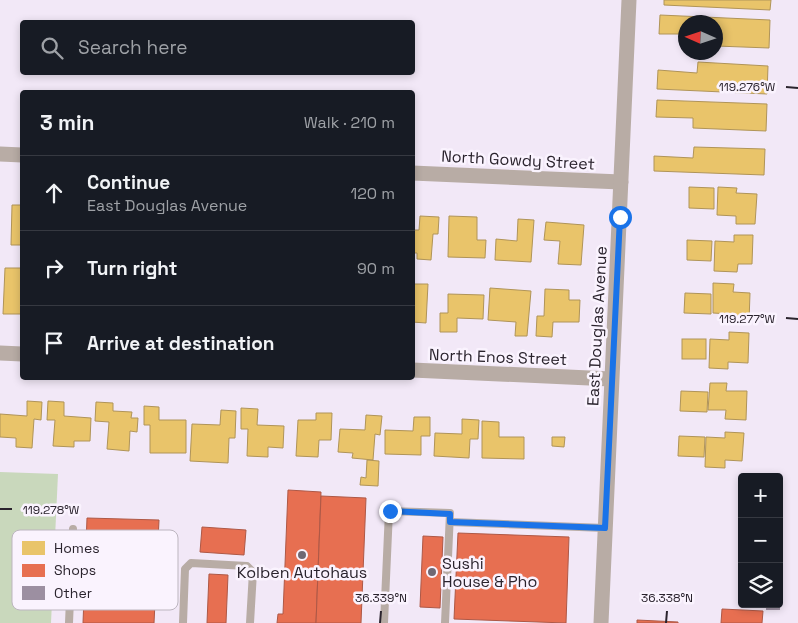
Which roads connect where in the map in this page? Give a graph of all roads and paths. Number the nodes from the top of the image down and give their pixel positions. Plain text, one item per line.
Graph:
1 (629, 0) edge
2 (0, 154) edge
3 (20, 155) edge
4 (415, 173) edge
5 (621, 182) junction
6 (0, 353) edge
7 (20, 354) edge
8 (415, 370) edge
9 (611, 379) junction
10 (450, 522) junction
11 (605, 528) junction
12 (70, 610) edge
13 (69, 623) edge
14 (183, 623) edge
15 (250, 623) edge
16 (384, 623) edge
17 (445, 623) edge
18 (601, 623) edge

1 - 5 street, East Douglas Avenue
2 - 3 street
4 - 5 street, North Gowdy Street
5 - 9 street, East Douglas Avenue
6 - 7 street
8 - 9 street, North Enos Street
9 - 11 street, East Douglas Avenue
10 - 11 lane
10 - 16 lane
10 - 17 lane
11 - 18 street, East Douglas Avenue
12 - 13 lane
14 - 15 lane

